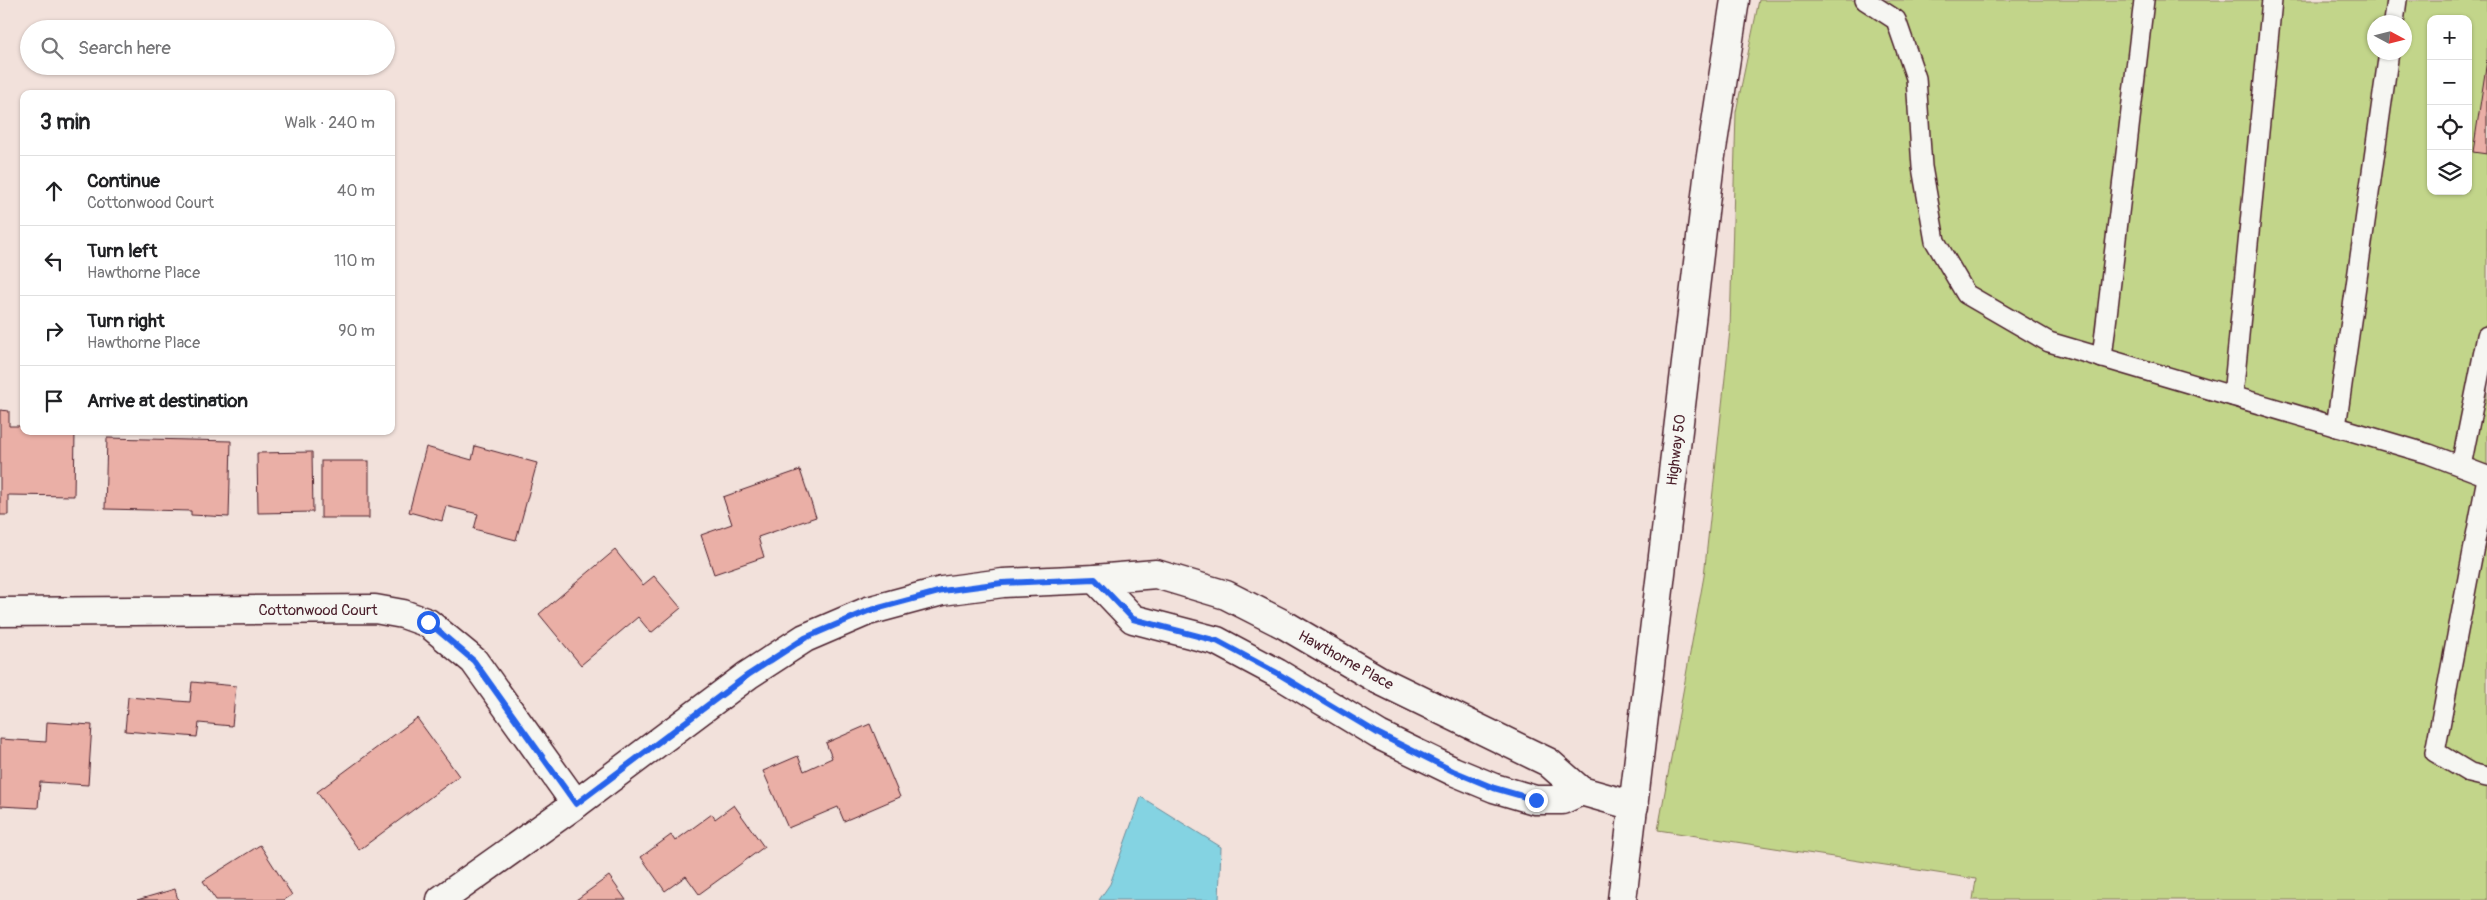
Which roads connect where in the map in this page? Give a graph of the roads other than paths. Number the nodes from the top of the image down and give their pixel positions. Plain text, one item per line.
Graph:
1 (1735, 0) edge
2 (1865, 0) edge
3 (2144, 0) edge
4 (2272, 0) edge
5 (2397, 0) edge
6 (2395, 15) edge
7 (2389, 60) edge
8 (2487, 336) edge
9 (2102, 358) junction
10 (2233, 396) junction
11 (2336, 427) junction
12 (2461, 466) junction
13 (2487, 477) edge
14 (1095, 579) junction
15 (0, 612) edge
16 (2487, 777) edge
17 (1581, 791) junction
18 (576, 804) junction
19 (1634, 806) junction
20 (441, 900) edge
21 (1622, 900) edge

1 - 19 street, Highway 50
2 - 9 lane
3 - 9 lane
4 - 10 lane
5 - 6 lane
7 - 11 lane
8 - 12 lane
9 - 10 lane
10 - 11 lane
11 - 12 lane
12 - 13 lane
13 - 16 lane
14 - 17 street, Hawthorne Place
14 - 17 street
14 - 18 street, Hawthorne Place
15 - 18 street, Cottonwood Court
17 - 19 street, Hawthorne Place
18 - 20 street, Hawthorne Place
19 - 21 street, Highway 50

